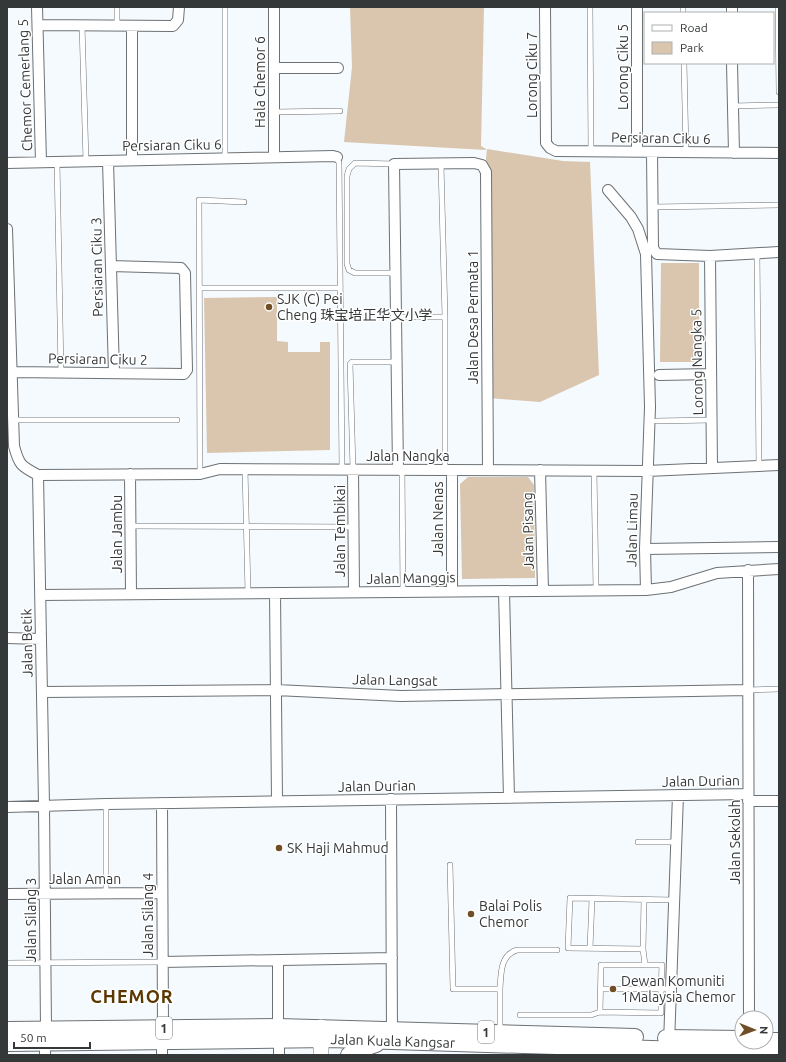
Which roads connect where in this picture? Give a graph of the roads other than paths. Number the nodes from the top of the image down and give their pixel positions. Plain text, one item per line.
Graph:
1 (37, 7) edge
2 (117, 7) edge
3 (179, 7) edge
4 (225, 7) edge
5 (274, 7) edge
6 (545, 7) edge
7 (590, 7) edge
8 (637, 7) edge
9 (778, 7) edge
10 (38, 25) junction
11 (82, 26) junction
12 (117, 26) junction
13 (132, 26) junction
14 (641, 37) edge
15 (684, 64) edge
16 (732, 64) edge
17 (274, 68) junction
18 (338, 68) dead end
19 (779, 92) edge
20 (779, 105) edge
21 (733, 106) junction
22 (340, 111) dead end
23 (274, 112) junction
24 (546, 143) joint
25 (591, 151) junction
26 (637, 152) junction
27 (652, 152) junction
28 (686, 152) junction
29 (734, 153) junction
30 (779, 153) edge
31 (274, 157) junction
32 (337, 157) joint
33 (225, 158) junction
34 (132, 160) junction
35 (86, 161) junction
36 (108, 161) junction
37 (41, 162) junction
38 (57, 162) junction
39 (7, 163) edge
40 (394, 164) junction
41 (441, 164) junction
42 (608, 190) dead end
43 (244, 202) dead end
44 (779, 205) edge
45 (653, 207) junction
46 (7, 229) edge
47 (779, 252) edge
48 (757, 253) junction
49 (710, 256) junction
50 (8, 259) edge
51 (111, 266) junction
52 (395, 273) junction
53 (200, 288) junction
54 (340, 288) junction
55 (397, 317) junction
56 (445, 317) junction
57 (9, 351) edge
58 (397, 362) junction
59 (12, 372) junction
60 (61, 372) junction
61 (114, 373) junction
62 (711, 374) junction
63 (659, 375) dead end
64 (13, 420) junction
65 (177, 420) dead end
66 (712, 420) junction
67 (656, 421) dead end
68 (779, 465) edge
69 (758, 466) junction
70 (712, 468) junction
71 (244, 469) junction
72 (342, 469) junction
73 (353, 469) junction
74 (400, 470) junction
75 (449, 470) junction
76 (488, 470) junction
77 (540, 470) junction
78 (594, 471) junction
79 (647, 471) junction
80 (130, 474) junction
81 (200, 474) junction
82 (38, 475) junction
83 (130, 526) junction
84 (246, 526) junction
85 (354, 527) junction
86 (779, 547) edge
87 (645, 549) junction
88 (779, 569) edge
89 (748, 570) junction
90 (596, 590) junction
91 (646, 590) junction
92 (452, 591) junction
93 (504, 591) junction
94 (543, 591) junction
95 (354, 592) junction
96 (403, 592) junction
97 (248, 593) junction
98 (275, 593) junction
99 (131, 594) junction
100 (40, 595) junction
101 (7, 638) edge
102 (41, 639) junction
103 (779, 689) edge
104 (276, 690) junction
105 (748, 690) junction
106 (42, 692) junction
107 (506, 694) junction
108 (678, 795) junction
109 (509, 798) junction
110 (748, 798) junction
111 (391, 800) junction
112 (277, 801) junction
113 (779, 801) edge
114 (162, 803) junction
115 (106, 804) junction
116 (7, 807) edge
117 (44, 808) junction
118 (638, 842) dead end
119 (676, 842) junction
120 (450, 865) dead end
121 (106, 893) junction
122 (162, 893) junction
123 (7, 894) edge
124 (45, 894) junction
125 (592, 899) junction
126 (644, 900) junction
127 (674, 900) junction
128 (590, 948) junction
129 (643, 949) junction
130 (557, 950) dead end
131 (392, 958) junction
132 (278, 961) junction
133 (162, 962) junction
134 (7, 963) edge
135 (45, 963) junction
136 (645, 965) junction
137 (600, 989) junction
138 (666, 989) junction
139 (500, 990) junction
140 (749, 1010) edge
141 (600, 1012) junction
142 (520, 1015) dead end
143 (7, 1030) edge
144 (500, 1032) junction
145 (390, 1037) junction
146 (324, 1038) edge
147 (279, 1040) edge
148 (45, 1042) edge
149 (162, 1042) edge
150 (7, 1043) edge
151 (669, 1043) junction
152 (580, 1044) junction
153 (734, 1045) edge
154 (626, 1046) edge
155 (643, 1048) edge
156 (698, 1048) edge
157 (768, 1050) edge
158 (779, 1053) edge
159 (330, 1055) edge
160 (349, 1055) edge

1 - 10 street, Chemor Cemerlang 5
2 - 12 lane
3 - 13 street
4 - 33 lane
5 - 17 street, Hala Chemor 6
6 - 24 street, Lorong Ciku 7
7 - 25 lane
8 - 14 street, Lorong Ciku 5
9 - 19 lane
10 - 11 street
10 - 37 street, Chemor Cemerlang 5
11 - 12 street
11 - 35 lane
12 - 13 street
13 - 34 street
14 - 26 street, Lorong Ciku 5
15 - 28 lane
16 - 21 street
17 - 18 street
17 - 23 street, Hala Chemor 6
20 - 21 lane
21 - 29 street
22 - 23 lane
23 - 31 street, Hala Chemor 6
24 - 25 street, Persiaran Ciku 6
25 - 26 street, Persiaran Ciku 6
26 - 27 street, Persiaran Ciku 6
27 - 28 street, Persiaran Ciku 6
27 - 45 street
28 - 29 street, Persiaran Ciku 6
29 - 30 street, Persiaran Ciku 6
31 - 32 street, Persiaran Ciku 6
31 - 33 street, Persiaran Ciku 6
32 - 54 lane
33 - 34 street, Persiaran Ciku 6
34 - 36 street, Persiaran Ciku 6
35 - 36 street, Persiaran Ciku 6
35 - 38 street, Persiaran Ciku 6
36 - 51 street, Persiaran Ciku 3
37 - 38 street, Persiaran Ciku 6
37 - 39 street, Persiaran Ciku 6
38 - 60 lane
40 - 41 street
40 - 52 street
40 - 52 lane
41 - 56 lane
41 - 76 street, Jalan Desa Permata 1
42 - 79 street, Jalan Limau
43 - 53 lane
44 - 45 lane
45 - 49 street
46 - 50 street
47 - 48 street
48 - 49 street
48 - 69 lane
49 - 62 street, Lorong Nangka 5
50 - 57 street
51 - 61 street, Persiaran Ciku 3
51 - 61 street, Persiaran Ciku 2
52 - 55 street
53 - 54 lane
53 - 81 lane
54 - 72 lane
55 - 56 lane
55 - 58 street
56 - 75 lane
57 - 59 street
58 - 73 lane
58 - 74 street
59 - 60 street, Persiaran Ciku 2
59 - 64 street
60 - 61 street, Persiaran Ciku 2
62 - 63 street
62 - 66 street, Lorong Nangka 5
64 - 65 lane
64 - 82 street
66 - 67 lane
66 - 70 street, Lorong Nangka 5
68 - 69 street, Jalan Nangka
69 - 70 street, Jalan Nangka
70 - 79 street, Jalan Nangka
71 - 72 street, Jalan Nangka
71 - 81 street, Jalan Nangka
71 - 84 lane
72 - 73 street, Jalan Nangka
73 - 74 street, Jalan Nangka
73 - 85 street, Jalan Tembikai
74 - 75 street, Jalan Nangka
74 - 96 lane
75 - 76 street, Jalan Nangka
75 - 92 street, Jalan Nenas
76 - 77 street, Jalan Nangka
77 - 78 street, Jalan Nangka
77 - 94 street, Jalan Pisang
78 - 79 street, Jalan Nangka
78 - 90 lane
79 - 87 street, Jalan Limau
80 - 81 street, Jalan Nangka
80 - 82 street, Jalan Nangka
80 - 83 street, Jalan Jambu
82 - 100 street, Jalan Betik
83 - 84 lane
83 - 99 street, Jalan Jambu
84 - 85 lane
84 - 97 lane
85 - 95 street, Jalan Tembikai
86 - 87 street
87 - 91 street, Jalan Limau
88 - 89 street, Jalan Manggis
89 - 91 street, Jalan Manggis
89 - 105 street, Jalan Sekolah
90 - 91 street, Jalan Manggis
90 - 94 street, Jalan Manggis
92 - 93 street, Jalan Manggis
92 - 96 street, Jalan Manggis
93 - 94 street, Jalan Manggis
93 - 107 street
95 - 96 street, Jalan Manggis
95 - 98 street, Jalan Manggis
97 - 98 street, Jalan Manggis
97 - 99 street, Jalan Manggis
98 - 104 street
99 - 100 street, Jalan Manggis
100 - 102 street, Jalan Betik
101 - 102 street
102 - 106 street, Jalan Betik
103 - 105 lane
104 - 106 street, Jalan Langsat
104 - 107 street, Jalan Langsat
104 - 112 street
105 - 107 street, Jalan Langsat
105 - 110 street, Jalan Sekolah
106 - 117 street, Jalan Betik
107 - 109 street
108 - 109 street, Jalan Durian
108 - 110 street, Jalan Durian
108 - 119 street
109 - 111 street, Jalan Durian
110 - 113 street, Jalan Durian
110 - 140 street, Jalan Sekolah
111 - 112 street, Jalan Durian
111 - 131 street
112 - 114 street, Jalan Durian
114 - 115 street, Jalan Durian
114 - 122 street, Jalan Silang 4
115 - 117 street, Jalan Durian
115 - 121 lane
116 - 117 street, Jalan Durian
117 - 124 street, Jalan Silang 3
118 - 119 lane
119 - 127 street
120 - 139 lane
121 - 122 street, Jalan Aman
121 - 124 street, Jalan Aman
122 - 133 street, Jalan Silang 4
123 - 124 street, Jalan Aman
124 - 135 street, Jalan Silang 3
125 - 126 lane
125 - 128 lane
125 - 128 lane
126 - 127 lane
126 - 129 lane
127 - 138 street
128 - 129 lane
129 - 136 lane
130 - 139 lane
131 - 132 street
131 - 145 street
132 - 133 street
132 - 147 street
133 - 135 lane
133 - 149 street, Jalan Silang 4
134 - 135 lane
135 - 148 street, Jalan Silang 3
136 - 137 lane
136 - 138 lane
137 - 138 lane
137 - 141 lane
138 - 141 lane
138 - 151 street
139 - 144 lane
141 - 142 lane
143 - 148 highway, Jalan Kuala Kangsar / 1
144 - 145 highway, Jalan Kuala Kangsar / 1
144 - 152 highway, Jalan Kuala Kangsar / 1
145 - 146 highway, Jalan Kuala Kangsar / 1
145 - 152 highway, Jalan Kuala Kangsar / 1
145 - 160 highway
146 - 147 highway, Jalan Kuala Kangsar / 1
146 - 159 main road
147 - 149 highway, Jalan Kuala Kangsar / 1
148 - 149 highway, Jalan Kuala Kangsar / 1
148 - 150 highway, Jalan Kuala Kangsar / 1
151 - 154 highway, Jalan Kuala Kangsar / 1
151 - 155 highway, Jalan Kuala Kangsar / 1
151 - 156 highway, Jalan Kuala Kangsar / 1
152 - 154 highway, Jalan Kuala Kangsar / 1
153 - 156 highway, Jalan Kuala Kangsar / 1
154 - 155 highway, Jalan Kuala Kangsar / 1
157 - 158 highway, Jalan Kuala Kangsar / 1

